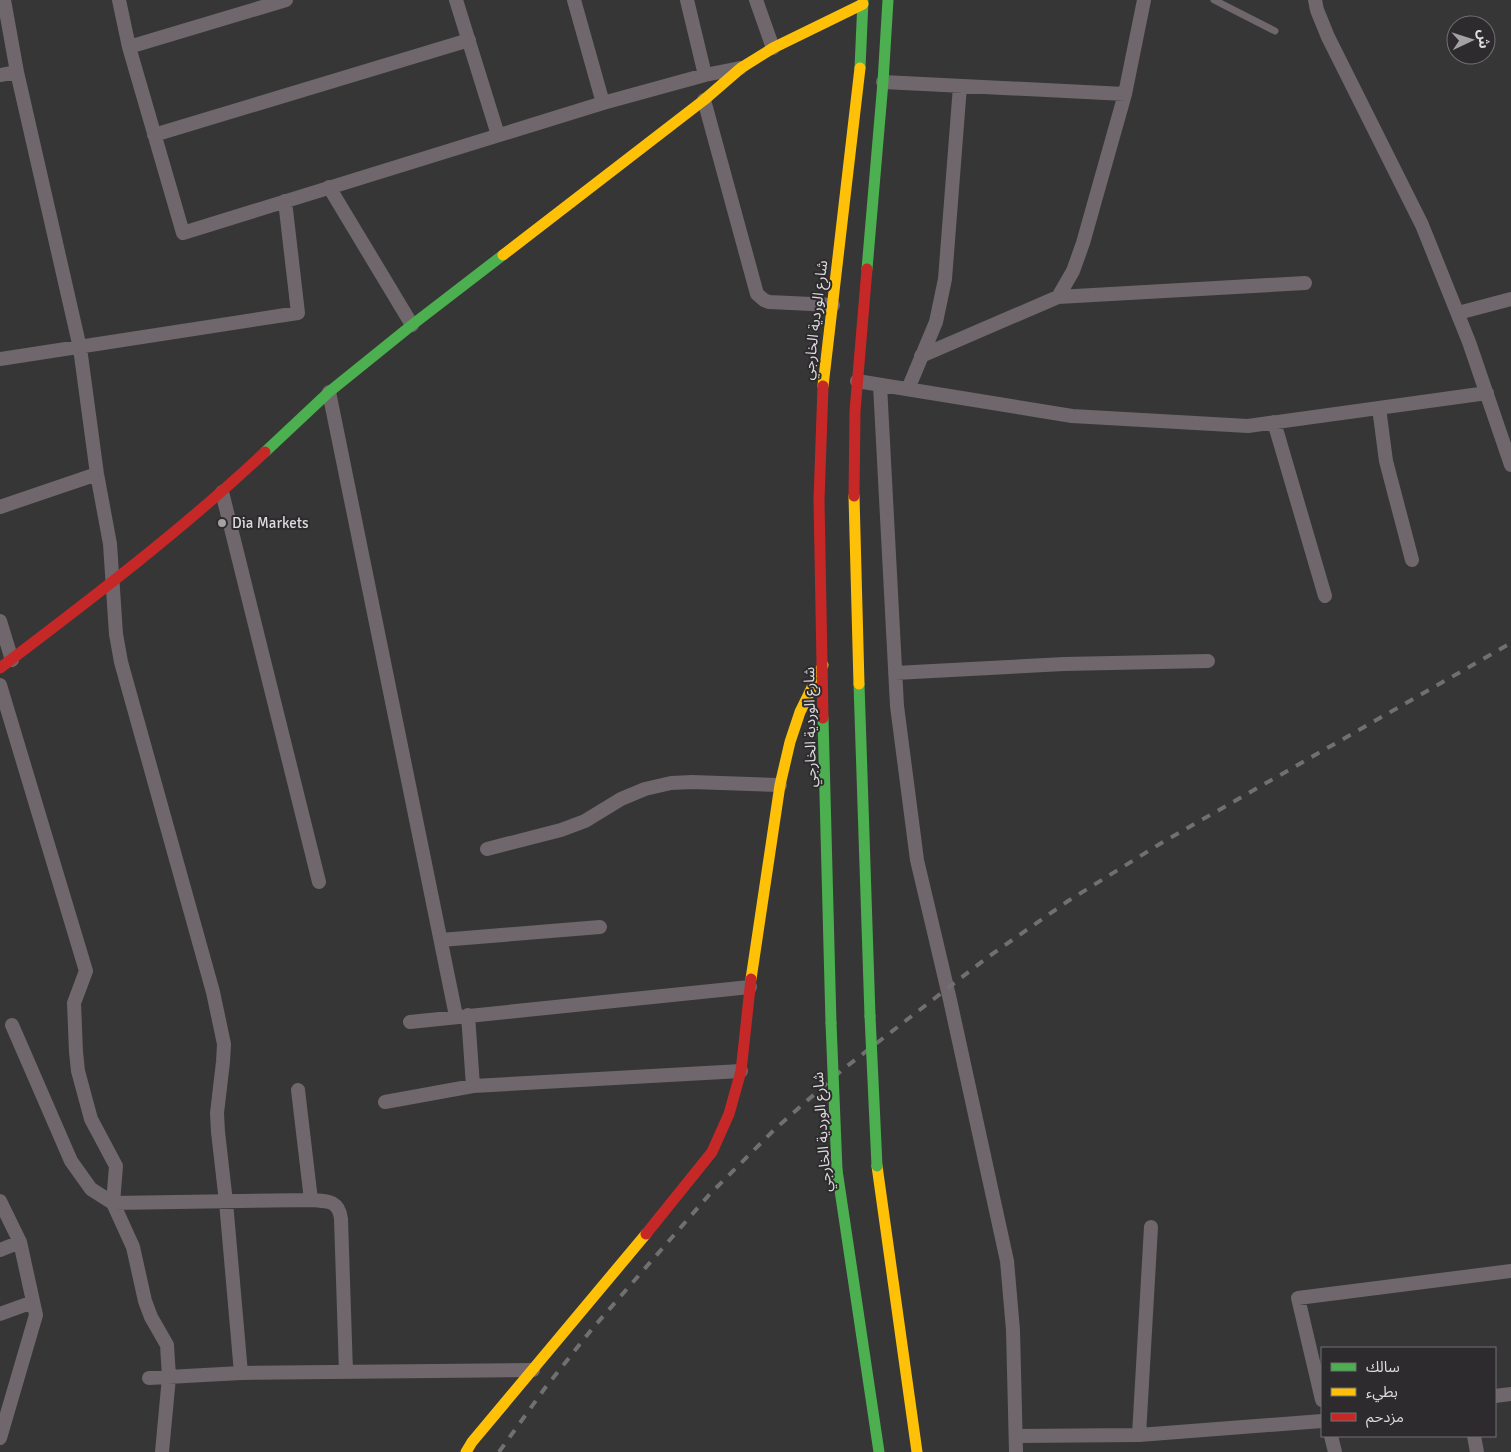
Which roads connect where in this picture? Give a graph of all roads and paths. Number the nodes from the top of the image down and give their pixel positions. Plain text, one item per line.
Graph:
1 (4, 0) edge
2 (119, 0) edge
3 (286, 0) edge
4 (456, 0) edge
5 (574, 0) edge
6 (687, 0) edge
7 (756, 0) edge
8 (888, 0) edge
9 (1144, 0) edge
10 (1214, 0) edge
11 (1315, 0) edge
12 (863, 2) edge
13 (1275, 31) dead end
14 (469, 40) junction
15 (129, 47) junction
16 (773, 48) junction
17 (740, 68) junction
18 (17, 72) junction
19 (0, 75) edge
20 (705, 75) junction
21 (883, 82) junction
22 (960, 86) junction
23 (1125, 94) junction
24 (704, 100) junction
25 (603, 103) junction
26 (154, 135) junction
27 (498, 135) junction
28 (329, 187) junction
29 (285, 201) junction
30 (1304, 283) dead end
31 (1058, 297) junction
32 (1511, 299) edge
33 (832, 305) junction
34 (1458, 313) junction
35 (831, 320) junction
36 (412, 325) junction
37 (861, 334) junction
38 (80, 348) junction
39 (922, 356) junction
40 (0, 359) edge
41 (857, 381) junction
42 (880, 385) junction
43 (908, 389) junction
44 (329, 392) junction
45 (1487, 394) junction
46 (821, 400) junction
47 (1379, 408) junction
48 (855, 411) junction
49 (1274, 422) junction
50 (1511, 465) edge
51 (97, 474) junction
52 (222, 492) junction
53 (0, 507) edge
54 (1412, 560) dead end
55 (114, 582) junction
56 (1325, 596) dead end
57 (0, 621) edge
58 (1208, 661) dead end
59 (6, 664) edge
60 (824, 664) junction
61 (895, 673) junction
62 (0, 685) edge
63 (780, 785) junction
64 (487, 849) dead end
65 (319, 882) dead end
66 (600, 928) dead end
67 (441, 940) junction
68 (750, 987) junction
69 (462, 1016) junction
70 (410, 1022) dead end
71 (12, 1025) dead end
72 (741, 1071) junction
73 (472, 1086) junction
74 (298, 1090) dead end
75 (385, 1102) dead end
76 (311, 1200) junction
77 (0, 1201) edge
78 (226, 1202) junction
79 (113, 1203) junction
80 (1151, 1227) dead end
81 (20, 1242) junction
82 (0, 1250) edge
83 (1511, 1271) edge
84 (33, 1302) junction
85 (0, 1314) edge
86 (533, 1370) junction
87 (346, 1372) junction
88 (241, 1374) junction
89 (169, 1377) junction
90 (149, 1378) dead end
91 (1511, 1394) edge
92 (1321, 1396) edge
93 (1496, 1396) edge
94 (1321, 1420) edge
95 (1016, 1436) junction
96 (1140, 1436) junction
97 (1331, 1437) edge
98 (1474, 1437) edge
99 (0, 1438) edge
100 (162, 1452) edge
101 (466, 1452) edge
102 (879, 1452) edge
103 (917, 1452) edge
104 (1016, 1452) edge
105 (1335, 1452) edge
106 (1477, 1452) edge

1 - 18 street
2 - 15 street
3 - 15 street
4 - 14 street
5 - 25 street
6 - 20 street
7 - 16 street
8 - 21 main road
9 - 23 street
10 - 13 lane
11 - 34 street
12 - 16 main road
12 - 33 main road, شارع الوردية الخارجي
14 - 26 street
14 - 27 street
15 - 26 street
16 - 17 main road
17 - 20 street
17 - 24 main road
18 - 19 street
18 - 38 street
20 - 25 street
21 - 22 street
21 - 37 main road
22 - 23 street
22 - 39 street
23 - 31 street
24 - 33 street
24 - 36 main road
25 - 27 street
26 - 29 street
27 - 28 street
28 - 29 street
28 - 36 street
29 - 38 street
30 - 31 street
31 - 39 street
32 - 34 street
33 - 35 main road, شارع الوردية الخارجي
34 - 45 street
35 - 37 main road
35 - 46 main road, شارع الوردية الخارجي
36 - 44 main road
37 - 41 main road
38 - 40 street
38 - 51 street
39 - 43 street
41 - 42 street
41 - 48 main road
42 - 43 street
42 - 61 street
43 - 49 street
44 - 52 main road
44 - 67 street
45 - 47 street
45 - 50 street
46 - 48 main road
46 - 60 main road, شارع الوردية الخارجي
47 - 49 street
47 - 54 street
48 - 103 main road, bridge
49 - 56 street
51 - 53 street
51 - 55 street
52 - 55 main road
52 - 65 street
55 - 59 main road
55 - 78 street
57 - 59 street
58 - 61 street
60 - 63 main road
60 - 102 main road, شارع الوردية الخارجي, bridge
61 - 95 street
62 - 79 street
63 - 64 street
63 - 68 main road
66 - 67 street
67 - 69 street
68 - 69 street
68 - 72 main road
69 - 70 street
69 - 73 street
71 - 79 street
72 - 73 street
72 - 86 main road
73 - 75 street
74 - 76 street
76 - 78 street
76 - 87 street
77 - 81 street
78 - 79 street
78 - 88 street
79 - 89 street
80 - 96 street
81 - 82 street
81 - 84 street
83 - 92 street
84 - 85 street
84 - 99 street
86 - 87 street
86 - 101 main road
87 - 88 street
88 - 89 street
89 - 90 street
89 - 100 street
91 - 93 street
94 - 96 street
95 - 96 street
95 - 104 street
97 - 105 street
98 - 106 street

